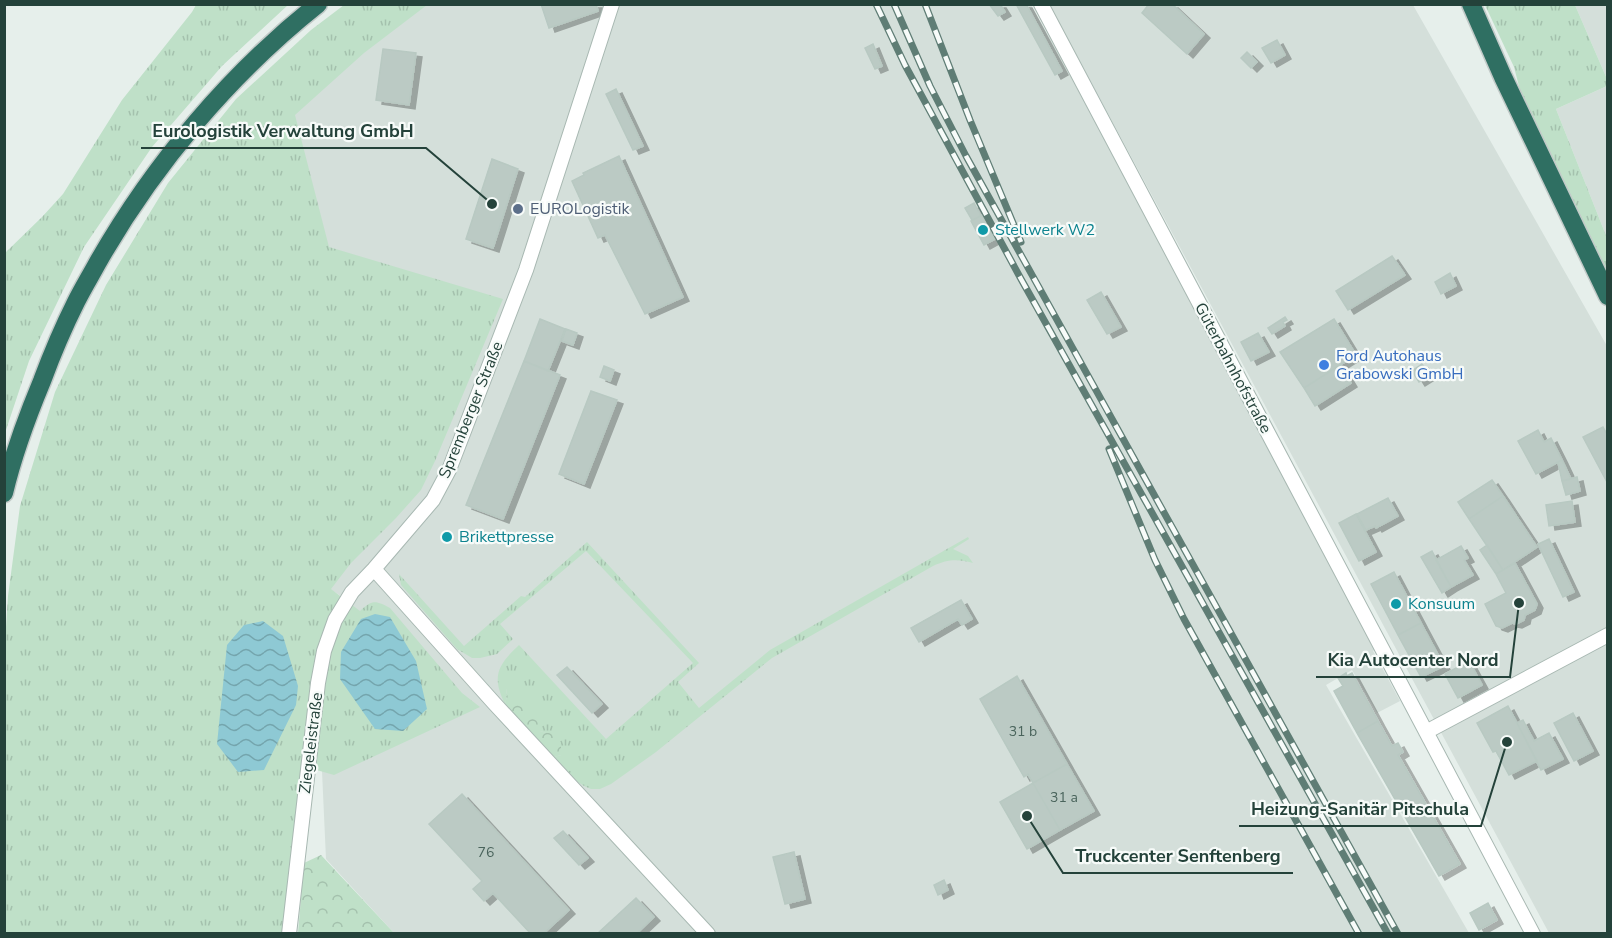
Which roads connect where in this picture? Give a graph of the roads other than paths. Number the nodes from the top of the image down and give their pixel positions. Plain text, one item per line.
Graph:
1 (318, 4) edge
2 (612, 4) edge
3 (1041, 4) edge
4 (1471, 4) edge
5 (1608, 296) edge
6 (4, 493) edge
7 (375, 569) junction
8 (1608, 635) edge
9 (1426, 732) junction
10 (289, 933) edge
11 (708, 933) edge
12 (1533, 933) edge

1 - 6 highway
2 - 7 street, Spremberger Straße
3 - 9 street, Güterbahnhofstraße
4 - 5 highway
7 - 10 street, Ziegeleistraße
7 - 11 street
8 - 9 street
9 - 12 street, Güterbahnhofstraße

